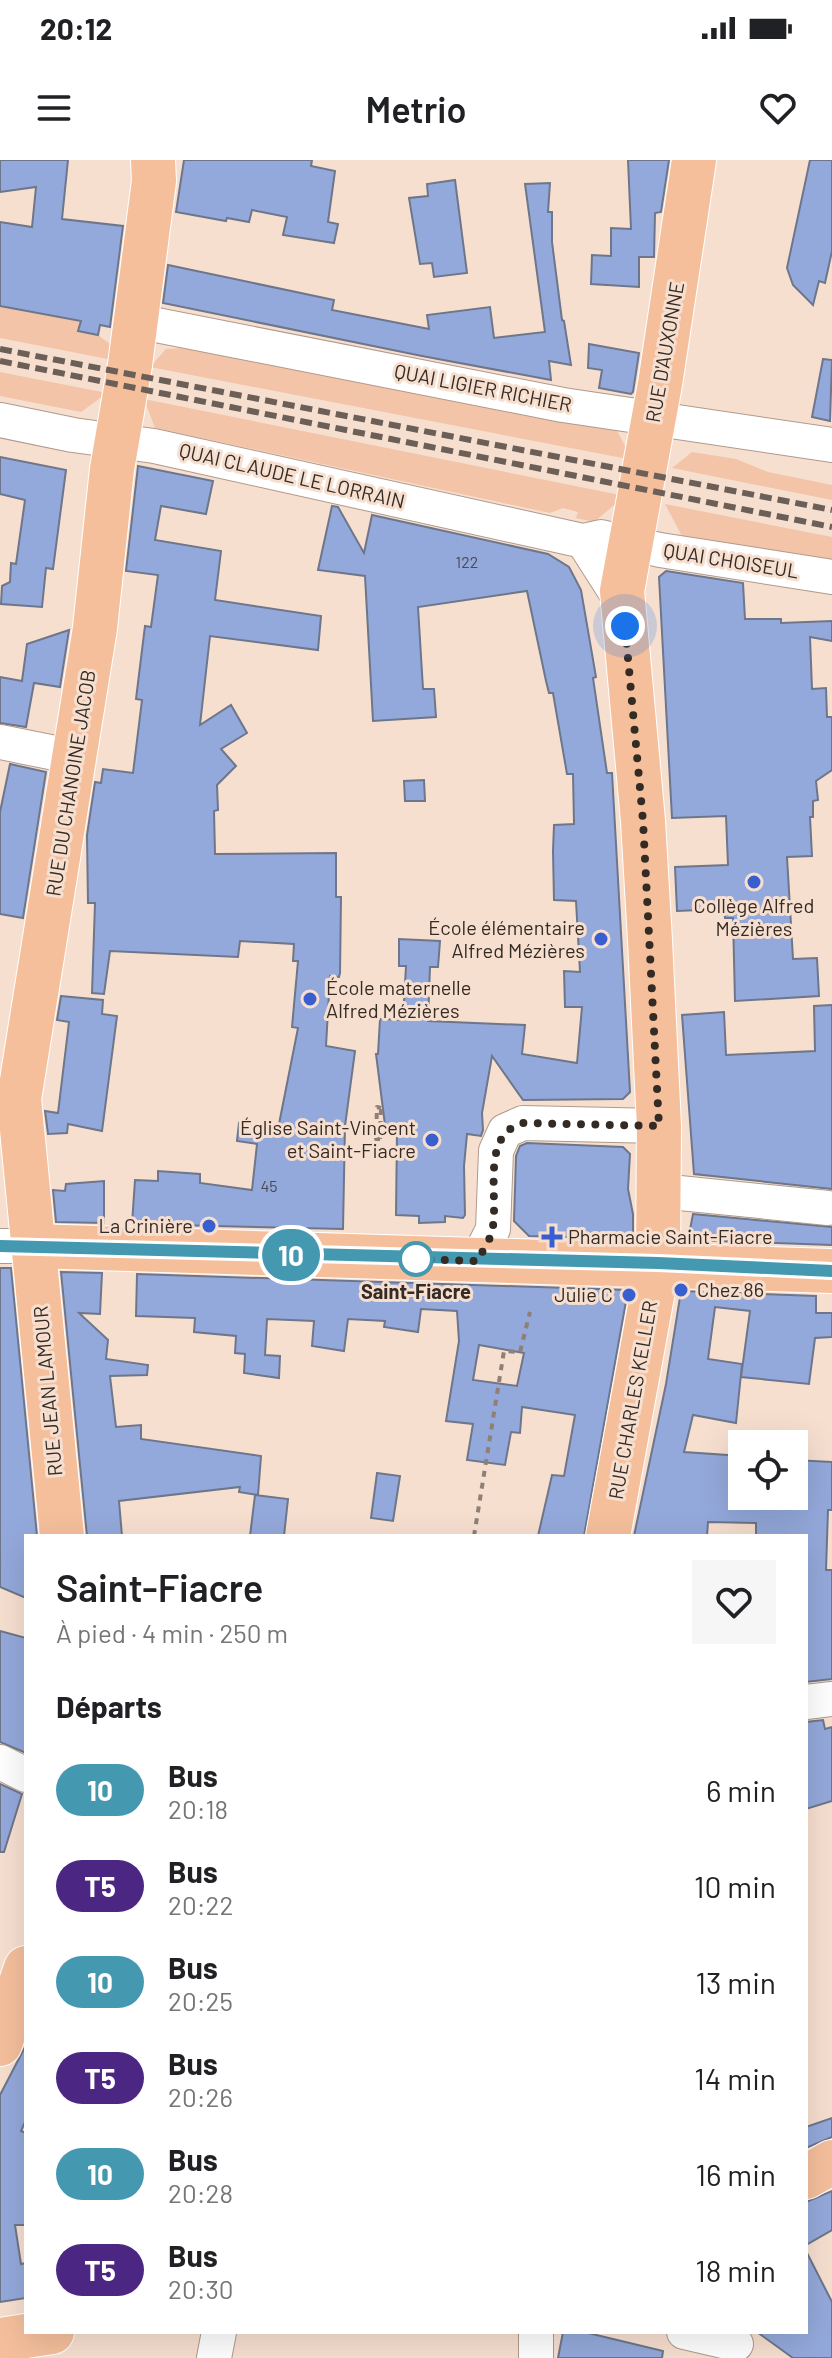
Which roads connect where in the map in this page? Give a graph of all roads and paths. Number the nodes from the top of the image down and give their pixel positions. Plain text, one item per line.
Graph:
1 (153, 160) edge
2 (694, 160) edge
3 (136, 321) junction
4 (654, 418) junction
5 (0, 420) edge
6 (117, 440) junction
7 (832, 445) edge
8 (583, 541) junction
9 (630, 543) junction
10 (832, 577) edge
11 (622, 602) junction
12 (0, 742) edge
13 (75, 757) junction
14 (10, 1097) edge
15 (382, 1118) joint
16 (659, 1126) junction
17 (660, 1191) junction
18 (828, 1208) dead end
19 (16, 1246) edge
20 (477, 1261) junction
21 (658, 1263) junction
22 (832, 1271) edge
23 (530, 1312) dead end
24 (62, 1534) edge
25 (474, 1534) edge
26 (608, 1534) edge
27 (832, 1699) edge
28 (808, 1702) edge
29 (0, 1762) edge
30 (24, 1774) edge
31 (24, 1974) edge
32 (0, 2044) edge
33 (832, 2162) edge
34 (808, 2176) edge
35 (39, 2334) edge
36 (219, 2334) edge
37 (536, 2334) edge
38 (692, 2334) edge
39 (0, 2340) edge
40 (737, 2345) edge
41 (214, 2358) edge
42 (536, 2358) edge

1 - 3 main road, RUE DU CHANOINE JACOB
2 - 4 main road, RUE D'AUXONNE
3 - 4 street, QUAI LIGIER RICHIER
3 - 6 main road, RUE DU CHANOINE JACOB
4 - 7 street, QUAI LIGIER RICHIER
4 - 9 main road, RUE D'AUXONNE
5 - 6 street, QUAI CLAUDE LE LORRAIN
6 - 8 street, QUAI CLAUDE LE LORRAIN
6 - 13 main road, RUE DU CHANOINE JACOB
8 - 9 street, QUAI CLAUDE LE LORRAIN
8 - 11 street
9 - 10 street, QUAI CHOISEUL
9 - 11 main road, RUE D'AUXONNE
11 - 16 main road, RUE D'AUXONNE
12 - 13 street
13 - 14 main road, RUE DU CHANOINE JACOB
14 - 19 main road, RUE DU CHANOINE JACOB
15 - 15 path
16 - 17 main road, RUE CHARLES KELLER
16 - 20 street
17 - 18 street
17 - 21 main road, RUE CHARLES KELLER
19 - 20 main road
19 - 24 main road, RUE JEAN LAMOUR
20 - 21 main road
21 - 22 main road
21 - 26 main road, RUE CHARLES KELLER
23 - 25 path
27 - 28 street
29 - 30 street
31 - 32 main road
33 - 34 main road
35 - 39 main road
36 - 41 street
37 - 42 street
38 - 40 street

